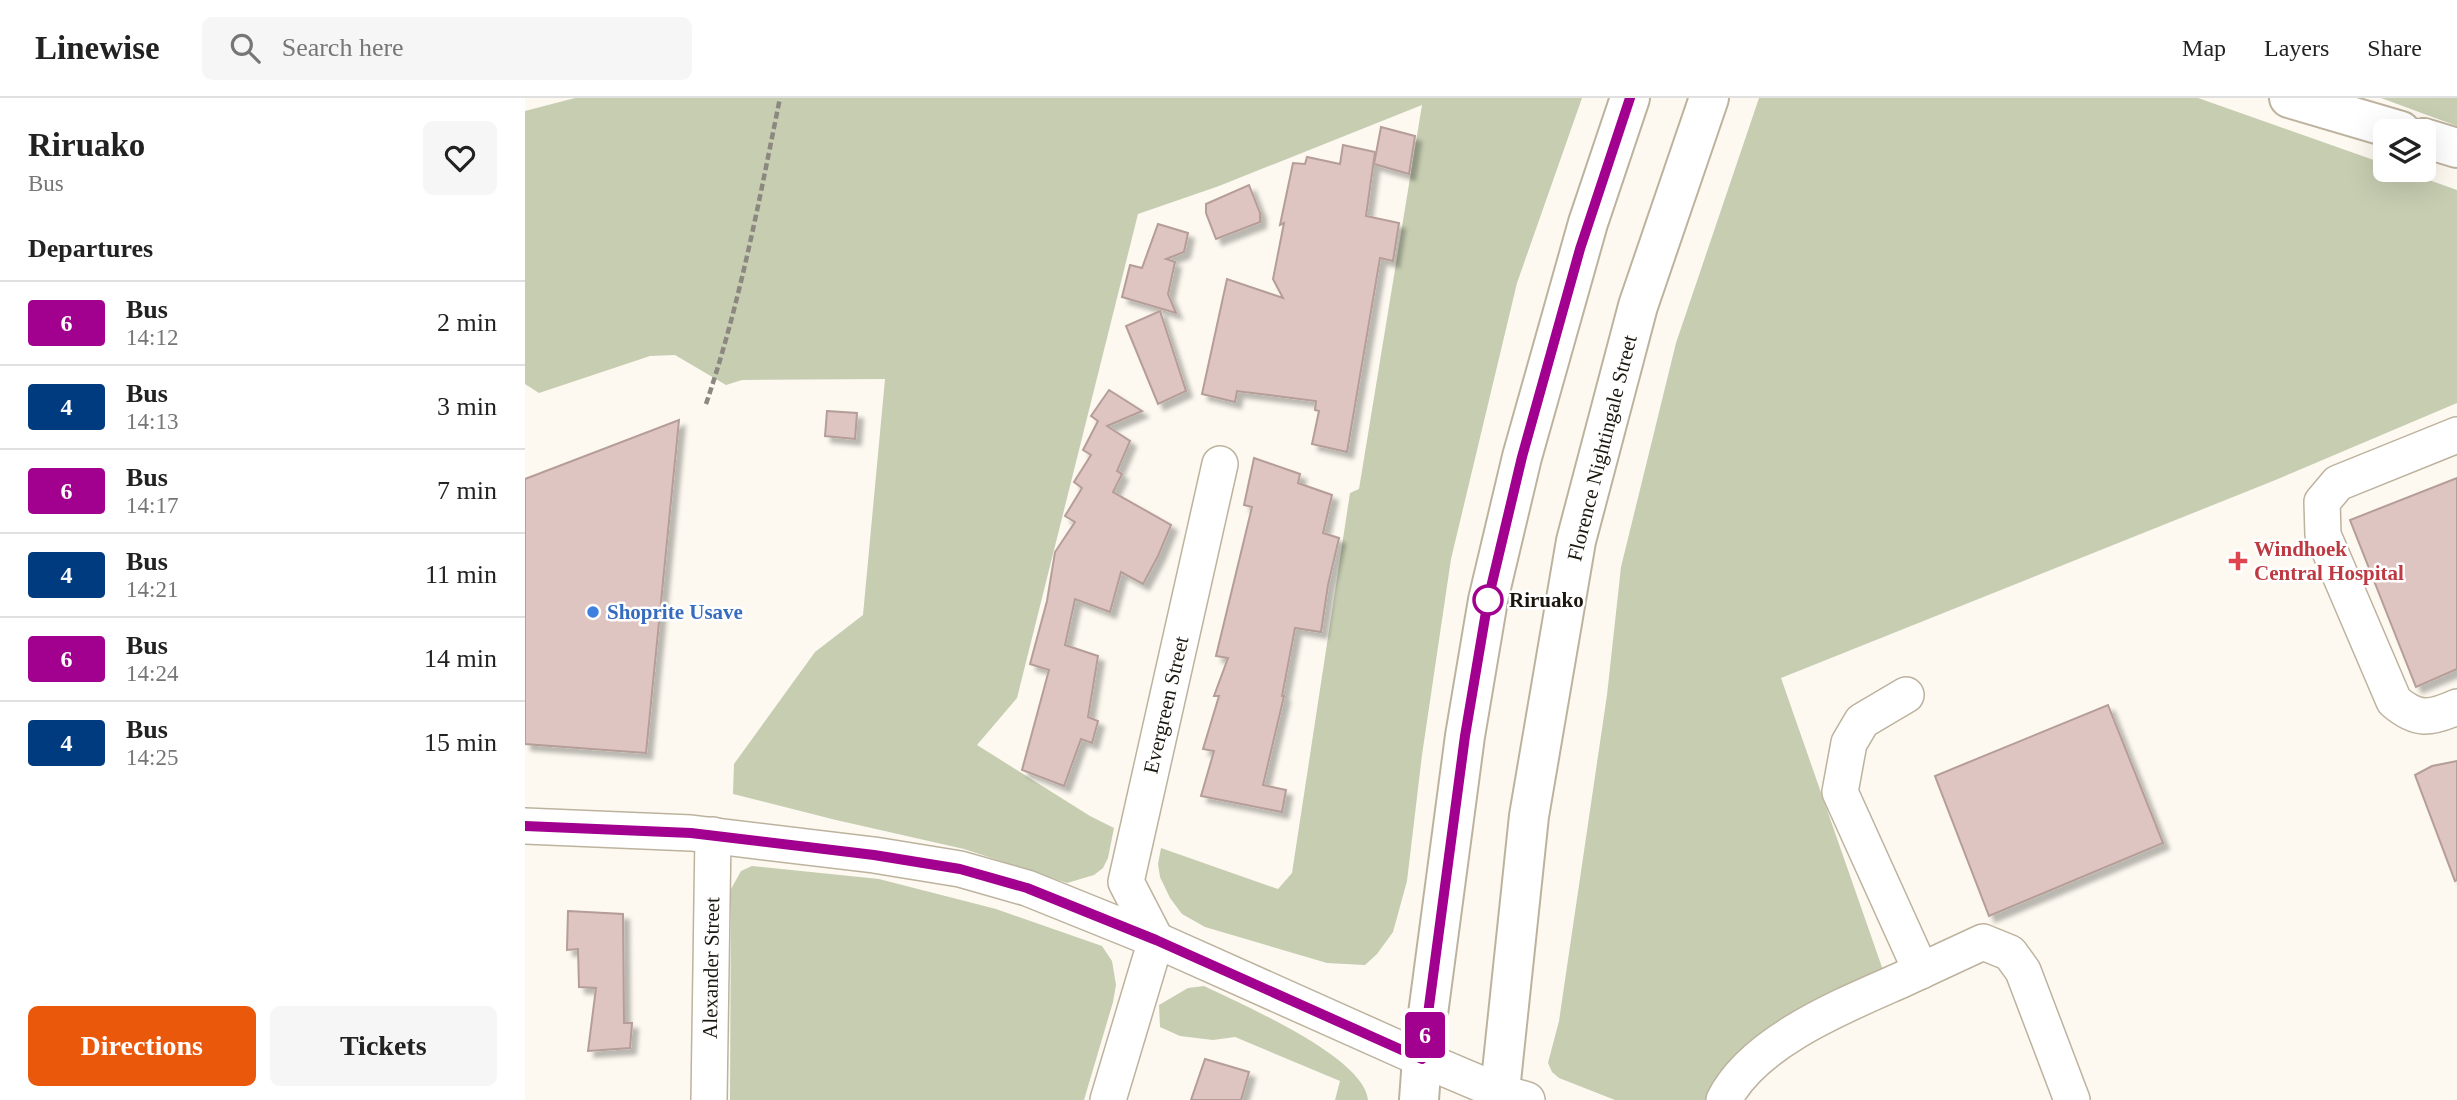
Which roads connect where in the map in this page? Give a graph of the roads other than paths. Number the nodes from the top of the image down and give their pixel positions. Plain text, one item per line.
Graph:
1 (1630, 98) edge
2 (1709, 98) edge
3 (2289, 98) edge
4 (2373, 123) edge
5 (2436, 142) edge
6 (2457, 148) edge
7 (2457, 435) edge
8 (1220, 464) dead end
9 (1906, 695) dead end
10 (2457, 707) edge
11 (525, 826) edge
12 (713, 835) junction
13 (1156, 940) junction
14 (1921, 971) junction
15 (1422, 1059) junction
16 (1509, 1097) edge
17 (709, 1100) edge
18 (1108, 1100) edge
19 (1419, 1100) edge
20 (1724, 1100) edge
21 (2072, 1100) edge

1 - 15 main road
2 - 16 main road, Florence Nightingale Street
3 - 4 main road
5 - 6 main road
7 - 10 street
8 - 13 street, Evergreen Street
9 - 14 street
11 - 12 street
12 - 13 street
12 - 17 street, Alexander Street
13 - 15 street
13 - 18 street
14 - 20 street
14 - 21 street
15 - 16 street
15 - 19 main road

